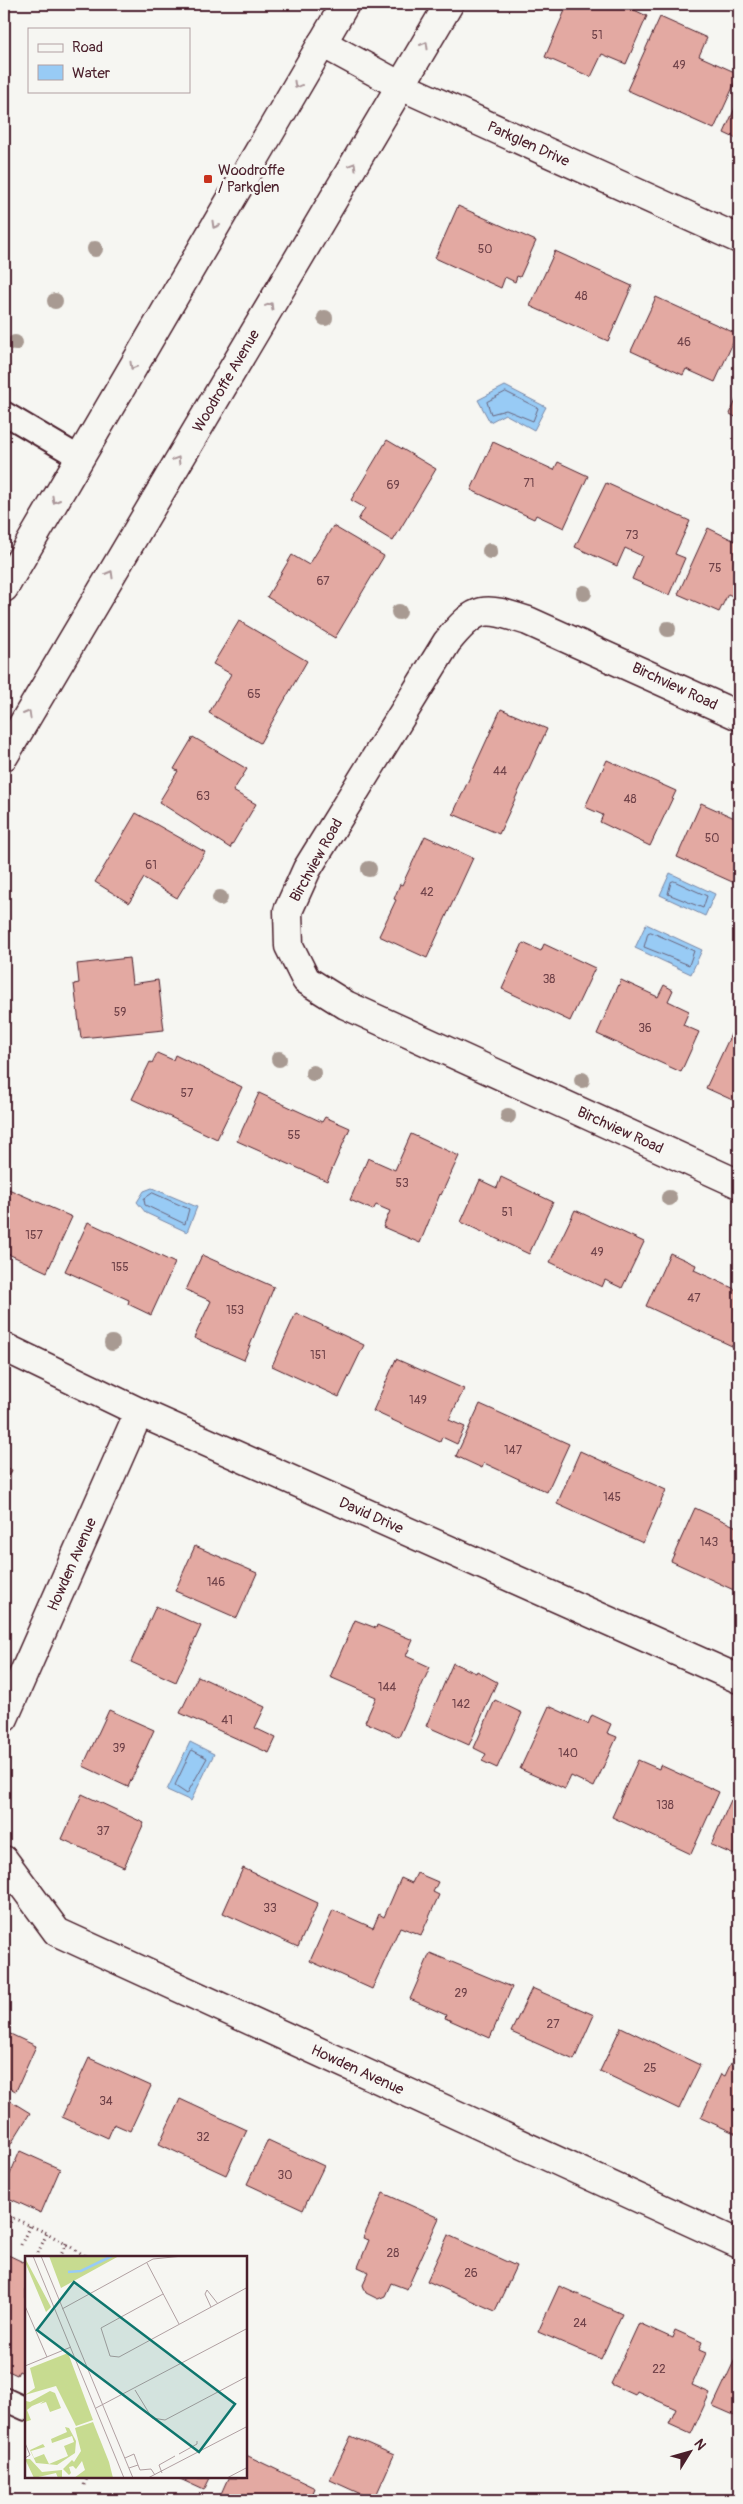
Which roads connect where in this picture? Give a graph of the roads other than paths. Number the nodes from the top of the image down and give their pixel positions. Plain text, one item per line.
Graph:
1 (345, 4) edge
2 (449, 4) edge
3 (322, 43) junction
4 (402, 86) junction
5 (739, 239) edge
6 (4, 413) edge
7 (80, 458) junction
8 (4, 588) edge
9 (739, 716) edge
10 (4, 756) edge
11 (739, 1184) edge
12 (4, 1347) edge
13 (139, 1412) junction
14 (739, 1679) edge
15 (4, 1718) edge
16 (4, 1860) edge
17 (739, 2244) edge
18 (4, 2399) edge
19 (25, 2409) edge

1 - 3 street
4 -> 2 street, Woodroffe Avenue
3 - 4 street, Parkglen Drive
3 -> 7 street
4 - 5 street, Parkglen Drive
10 -> 4 street, Woodroffe Avenue
6 - 7 lane
7 -> 8 street
9 - 11 street, Birchview Road
12 - 13 street, David Drive
13 - 14 street, David Drive
13 - 15 street, Howden Avenue
16 - 17 street, Howden Avenue
18 - 19 lane

